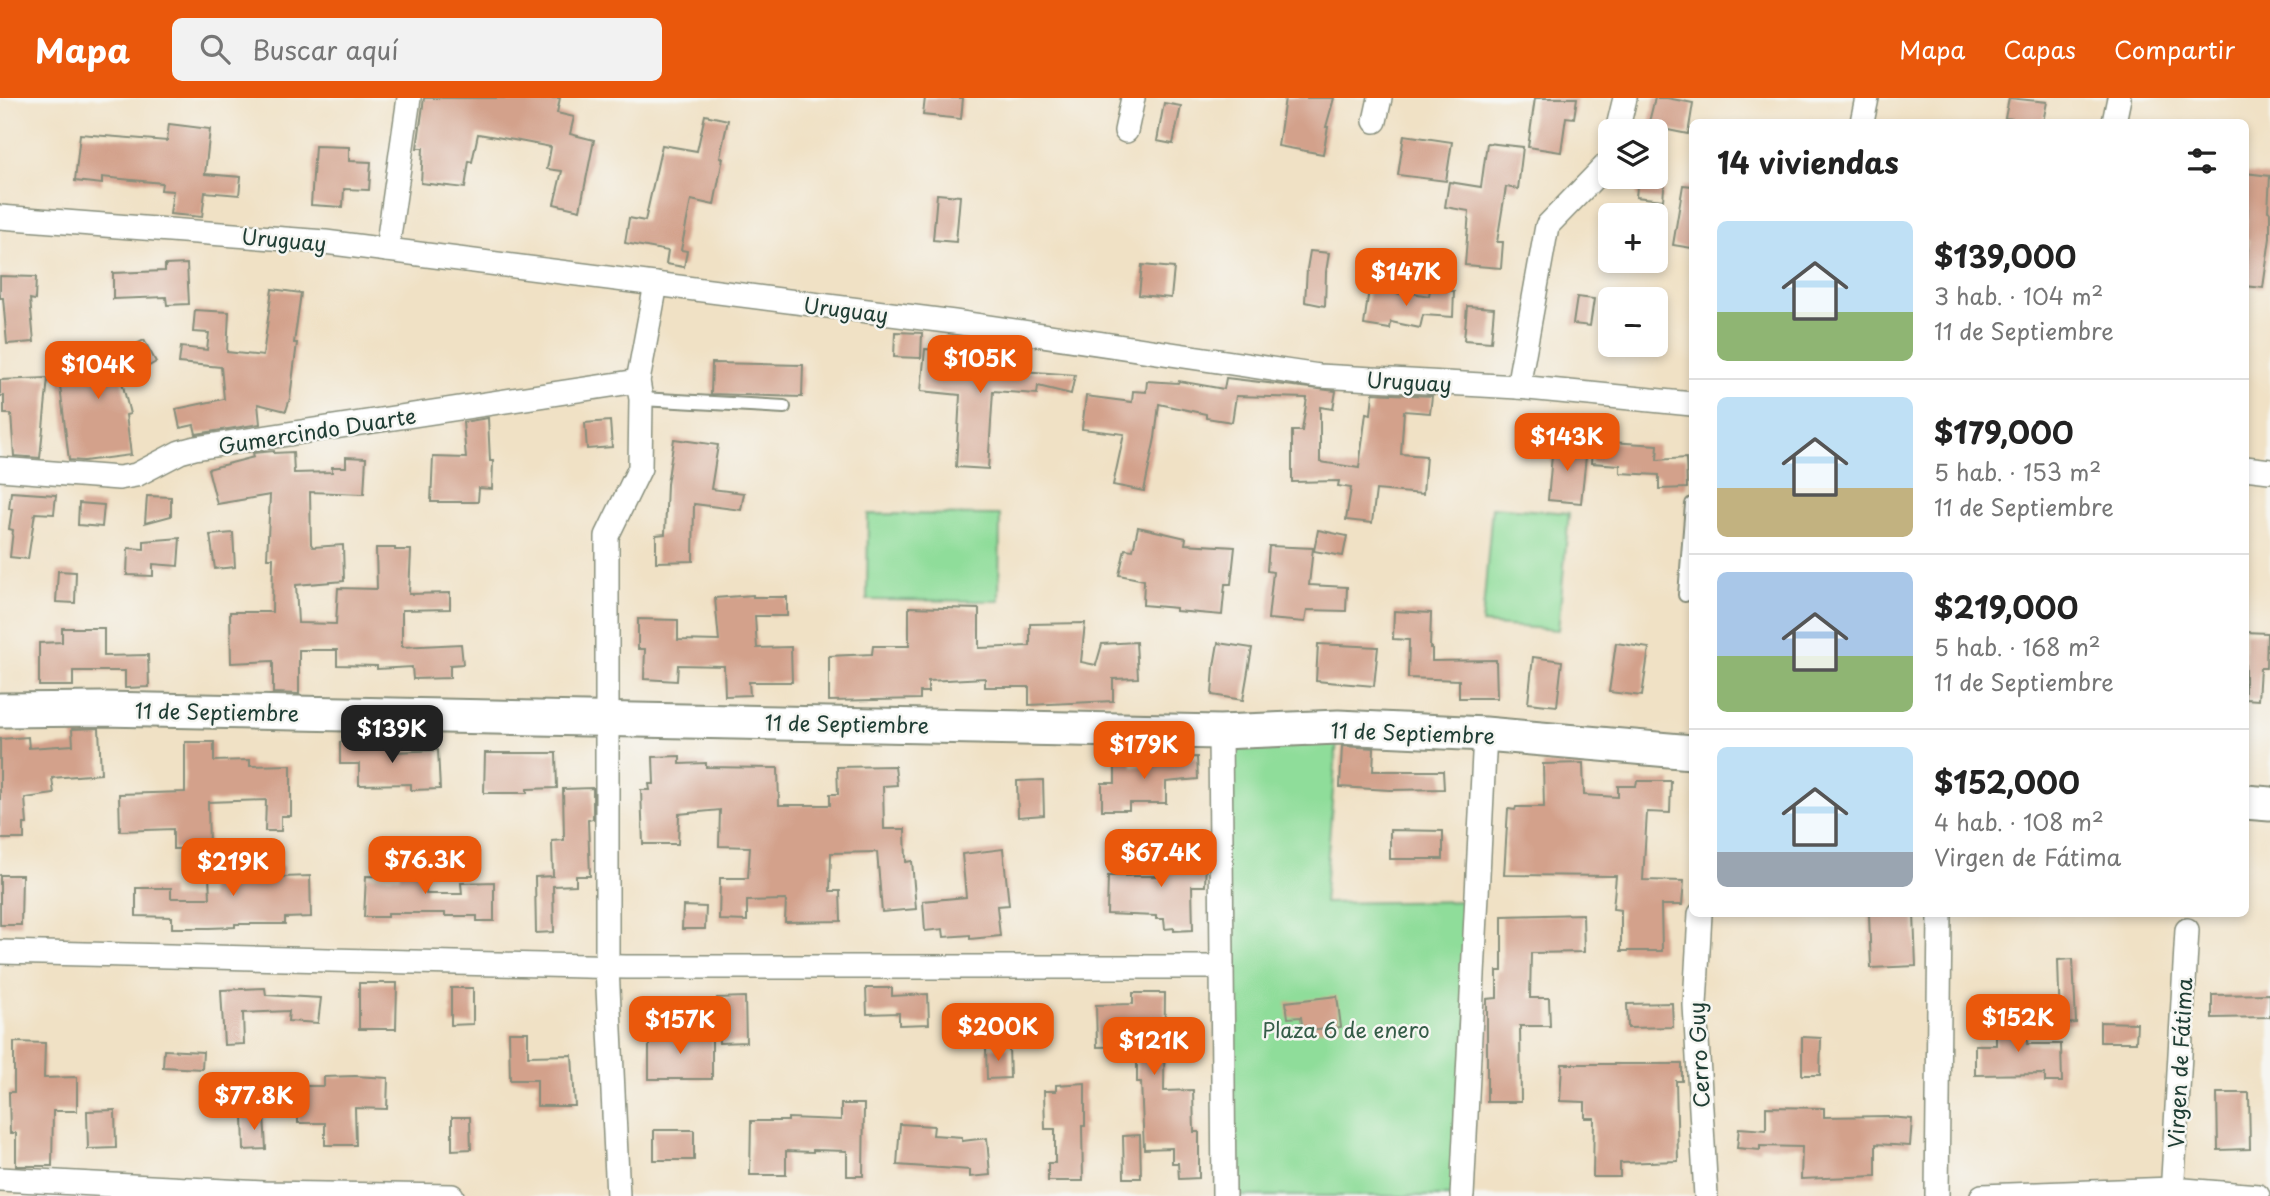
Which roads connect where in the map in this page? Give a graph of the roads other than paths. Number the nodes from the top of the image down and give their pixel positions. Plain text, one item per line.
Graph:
1 (409, 98) edge
2 (1133, 98) edge
3 (1380, 98) edge
4 (1625, 98) edge
5 (1867, 98) edge
6 (2119, 98) edge
7 (1620, 119) edge
8 (1863, 119) edge
9 (2115, 119) edge
10 (1374, 121) dead end
11 (1126, 131) dead end
12 (1598, 173) edge
13 (0, 217) edge
14 (387, 250) junction
15 (656, 284) junction
16 (1518, 387) junction
17 (640, 390) junction
18 (1689, 404) edge
19 (784, 407) dead end
20 (2249, 468) edge
21 (0, 469) edge
22 (2270, 471) edge
23 (1689, 543) edge
24 (1685, 595) dead end
25 (0, 710) edge
26 (607, 719) junction
27 (1220, 732) junction
28 (1485, 734) junction
29 (1689, 752) edge
30 (2249, 802) edge
31 (2270, 804) edge
32 (1700, 917) edge
33 (1940, 917) edge
34 (2186, 930) dead end
35 (0, 952) edge
36 (607, 967) junction
37 (1221, 967) junction
38 (0, 1180) edge
39 (48, 1189) edge
40 (2172, 1193) edge
41 (264, 1194) edge
42 (452, 1196) edge
43 (618, 1196) edge
44 (1224, 1196) edge
45 (1462, 1196) edge
46 (1706, 1196) edge
47 (1937, 1196) edge
48 (1982, 1196) edge
49 (2258, 1196) edge

1 - 14 street
2 - 11 street
3 - 10 street
4 - 7 street
5 - 8 street
6 - 9 street
12 - 16 street
13 - 14 street, Uruguay
14 - 15 street, Uruguay
15 - 16 street, Uruguay
15 - 17 street
16 - 18 street, Uruguay
17 - 19 lane
17 - 21 street, Gumercindo Duarte
17 - 26 street
20 - 22 street
23 - 24 lane
25 - 26 main road, 11 de Septiembre
26 - 27 main road, 11 de Septiembre
26 - 36 street
27 - 28 main road, 11 de Septiembre
27 - 37 street
28 - 29 main road, 11 de Septiembre
28 - 45 street
30 - 31 main road
32 - 46 street, Cerro Guy
33 - 47 street
34 - 40 street, Virgen de Fátima
35 - 36 street
36 - 37 street
36 - 43 street
37 - 44 street
38 - 39 street
39 - 41 street
40 - 48 street
40 - 49 street
41 - 42 street

